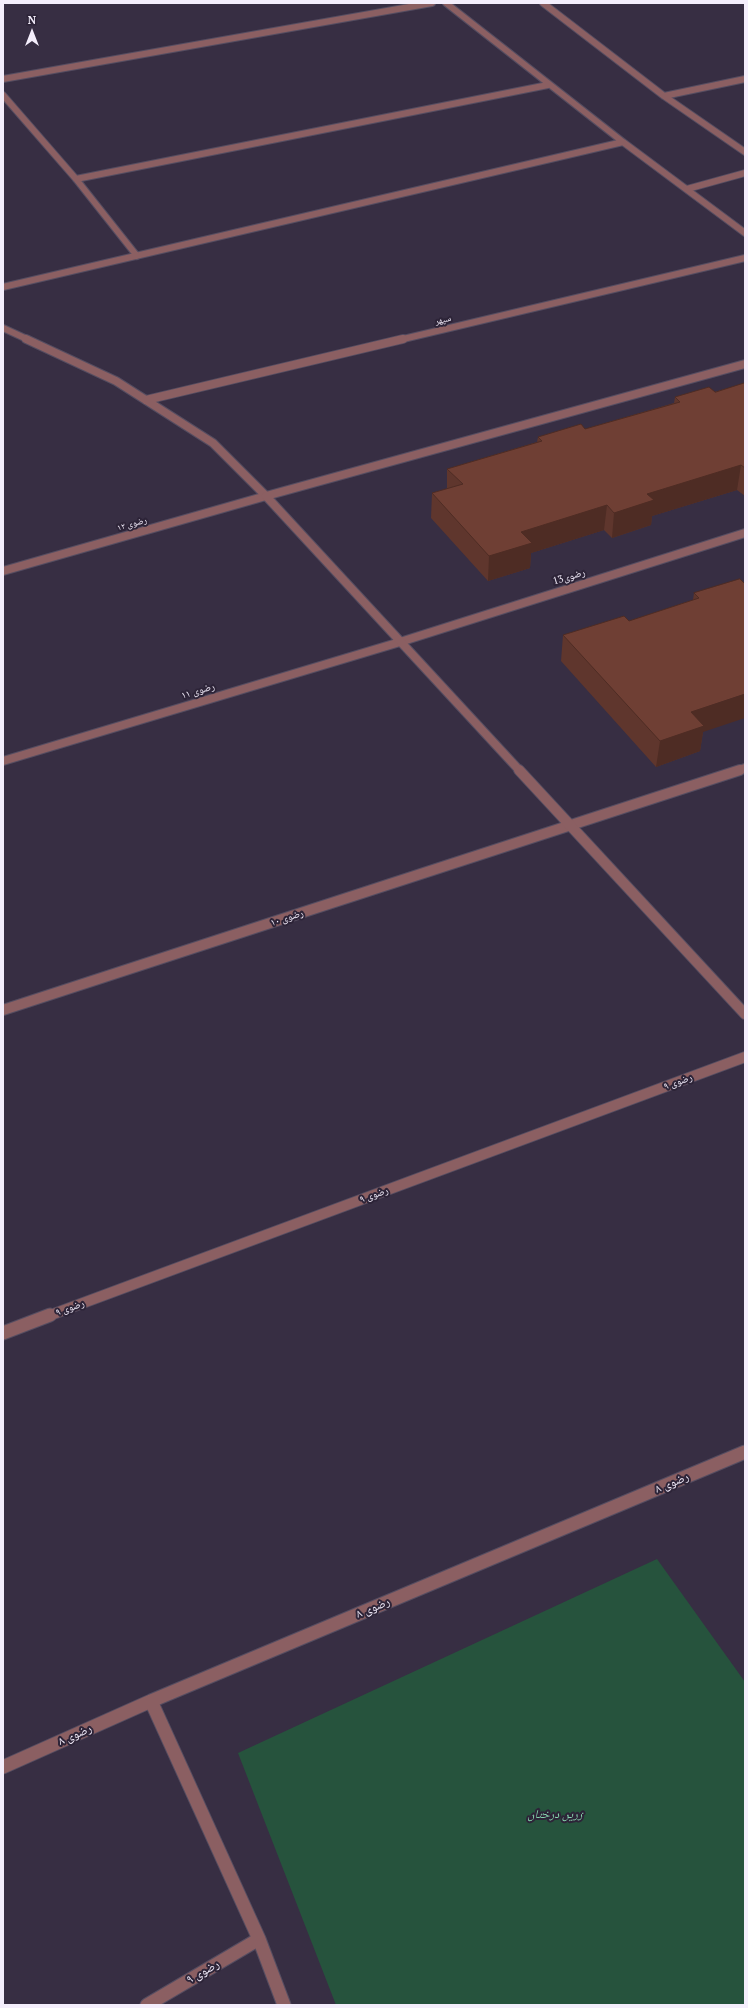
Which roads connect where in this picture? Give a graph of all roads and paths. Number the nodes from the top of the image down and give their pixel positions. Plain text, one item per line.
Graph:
1 (432, 3) edge
2 (446, 3) edge
3 (543, 3) edge
4 (3, 79) edge
5 (745, 79) edge
6 (548, 85) junction
7 (3, 95) edge
8 (664, 96) junction
9 (622, 142) junction
10 (745, 152) edge
11 (745, 173) edge
12 (76, 178) junction
13 (687, 189) junction
14 (745, 233) edge
15 (137, 256) junction
16 (745, 258) edge
17 (3, 287) edge
18 (3, 328) edge
19 (745, 364) edge
20 (146, 400) junction
21 (266, 496) junction
22 (745, 533) edge
23 (3, 571) edge
24 (400, 642) junction
25 (3, 761) edge
26 (745, 768) edge
27 (570, 826) junction
28 (3, 1010) edge
29 (745, 1014) edge
30 (745, 1057) edge
31 (3, 1333) edge
32 (745, 1452) edge
33 (151, 1701) junction
34 (3, 1767) edge
35 (259, 1940) junction
36 (147, 2005) edge
37 (284, 2005) edge

1 - 4 street
2 - 6 street
3 - 8 street
5 - 8 street
6 - 9 street
6 - 12 street
7 - 12 street
8 - 10 street
9 - 13 street
9 - 15 street
11 - 13 street
12 - 15 street
13 - 14 street
15 - 17 street
16 - 20 street, سپهر
18 - 20 street
19 - 21 street, رضوی ۱۲
20 - 21 street
21 - 23 street, رضوی ۱۲
21 - 24 street
22 - 24 street, رضوی13
24 - 25 street, رضوی ۱۱
24 - 27 street
26 - 27 street, رضوی ۱۰
27 - 28 street, رضوی ۱۰
27 - 29 street
30 - 31 street, رضوی ۹
32 - 33 street, رضوی ۸
33 - 34 street, رضوی ۸
33 - 35 street
35 - 36 street, رضوی ۹
35 - 37 street

